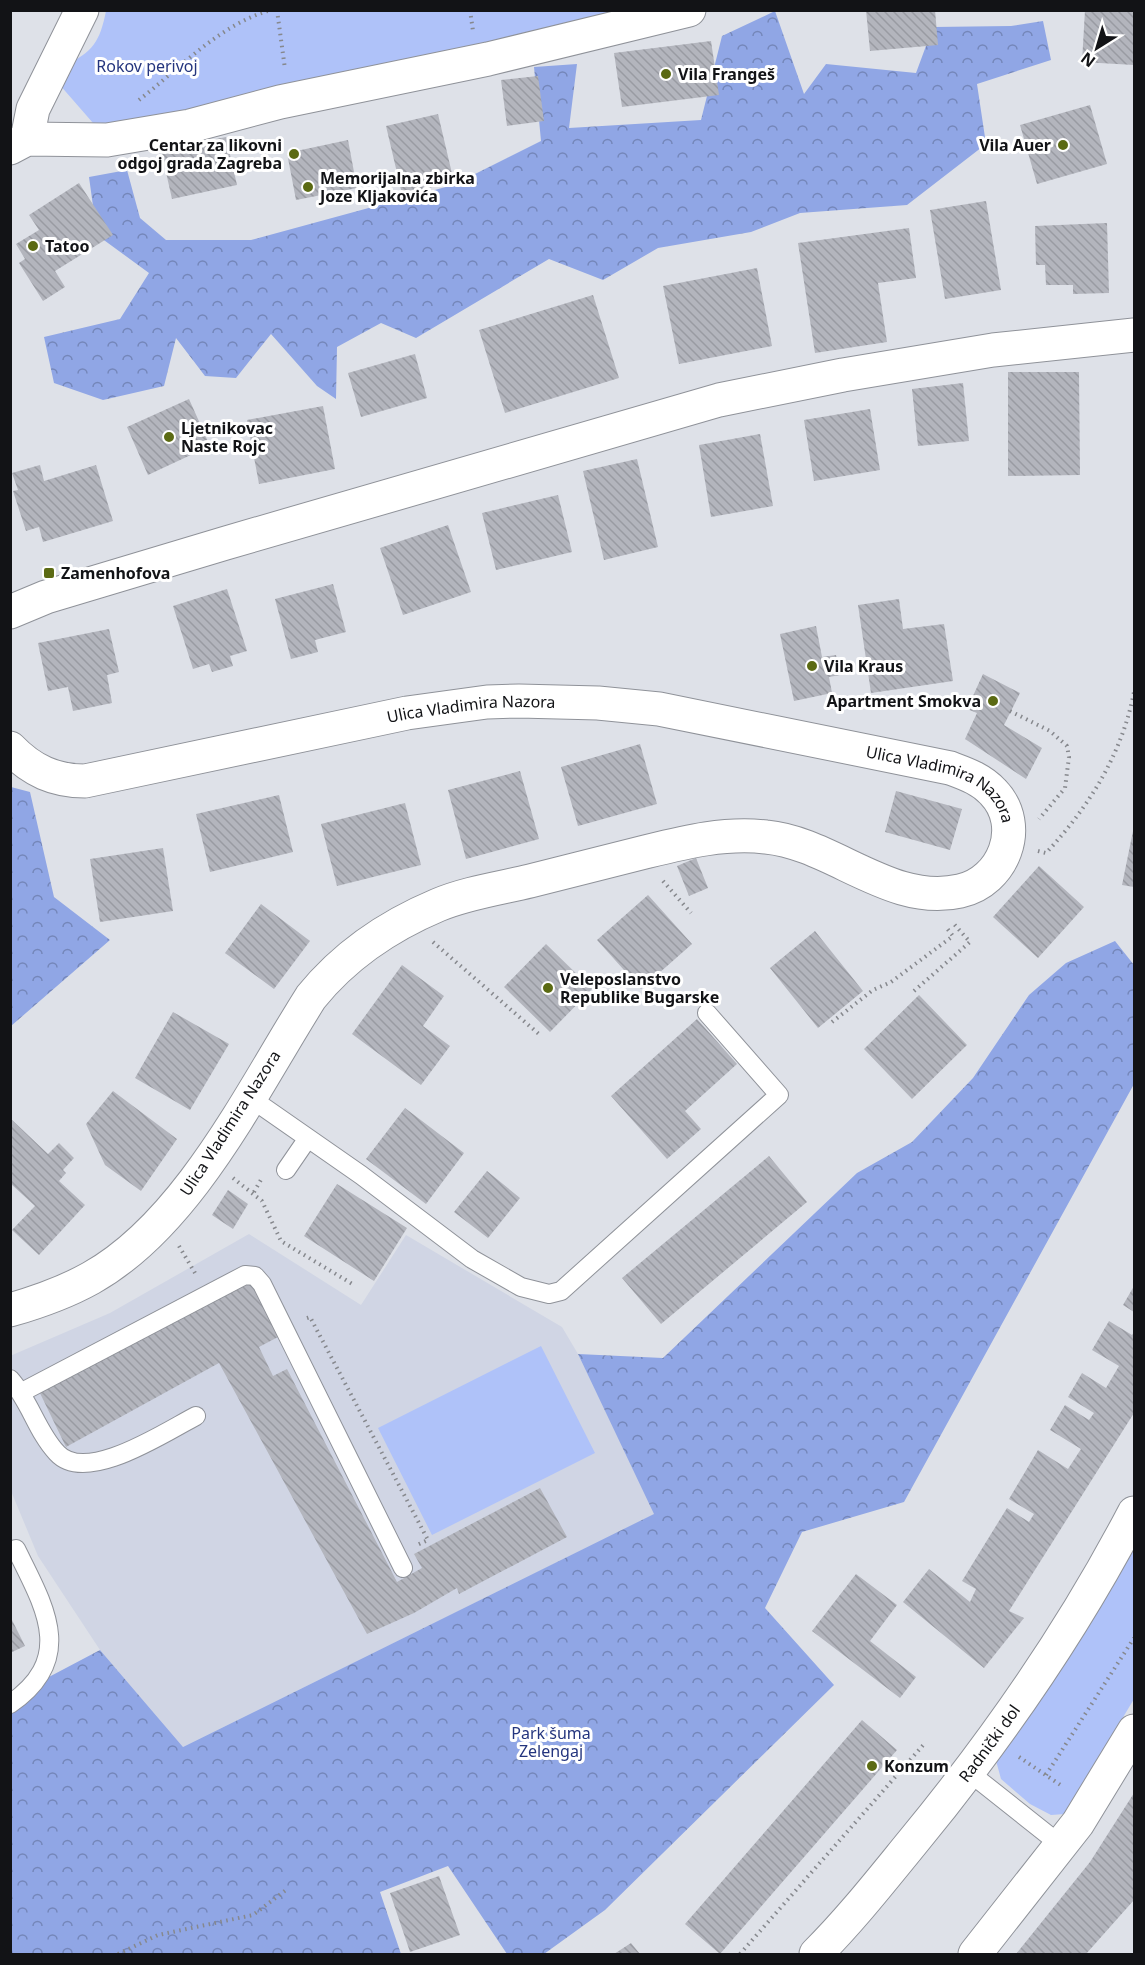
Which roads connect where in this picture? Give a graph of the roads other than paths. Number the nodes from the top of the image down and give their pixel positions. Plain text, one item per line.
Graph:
1 (82, 10) edge
2 (689, 10) edge
3 (19, 144) edge
4 (1134, 335) edge
5 (10, 612) edge
6 (10, 748) edge
7 (706, 1013) dead end
8 (249, 1097) junction
9 (308, 1138) junction
10 (286, 1170) dead end
11 (10, 1310) edge
12 (16, 1386) edge
13 (196, 1416) dead end
14 (1134, 1513) edge
15 (10, 1551) edge
16 (400, 1562) road end
17 (10, 1704) edge
18 (1134, 1731) edge
19 (970, 1773) junction
20 (1062, 1846) junction
21 (816, 1954) edge
22 (975, 1954) edge

1 - 3 street
2 - 3 street
4 - 5 street
6 - 8 street, Ulica Vladimira Nazora
7 - 9 lane
8 - 9 lane
8 - 11 street, Ulica Vladimira Nazora
9 - 10 lane
12 - 13 lane
12 - 16 lane
14 - 19 street, Radnički dol
15 - 17 lane
18 - 20 street
19 - 20 lane
19 - 21 street, Radnički dol
20 - 22 street

